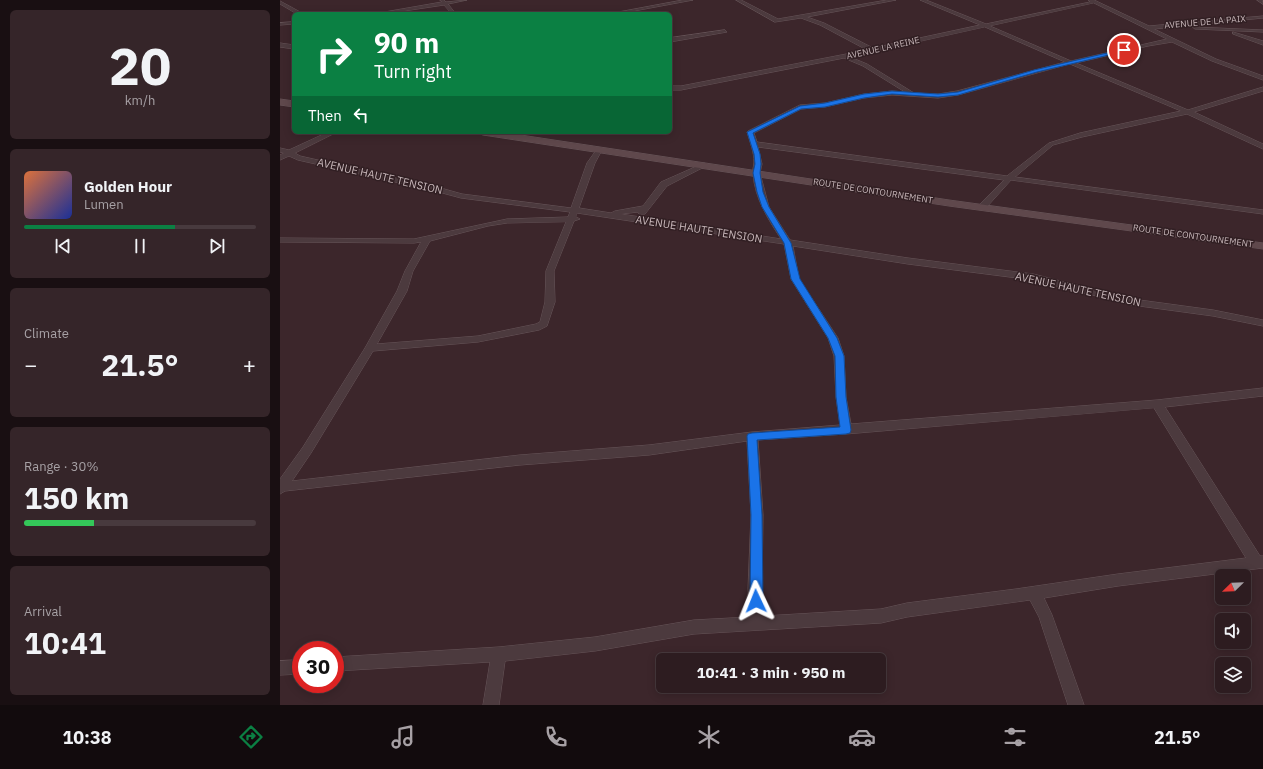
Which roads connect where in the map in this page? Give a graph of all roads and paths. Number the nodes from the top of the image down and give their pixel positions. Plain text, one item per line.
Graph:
1 (465, 0) edge
2 (691, 0) edge
3 (738, 0) edge
4 (894, 0) edge
5 (922, 0) edge
6 (1259, 0) edge
7 (443, 1) edge
8 (1092, 1) edge
9 (280, 2) edge
10 (1263, 3) edge
11 (297, 12) edge
12 (385, 12) edge
13 (452, 12) edge
14 (622, 12) edge
15 (802, 16) junction
16 (1263, 17) edge
17 (292, 23) edge
18 (280, 24) edge
19 (984, 25) junction
20 (1164, 26) junction
21 (1146, 28) junction
22 (725, 30) dead end
23 (1228, 30) junction
24 (1263, 31) edge
25 (672, 40) edge
26 (1172, 40) junction
27 (1263, 43) edge
28 (280, 45) edge
29 (292, 47) edge
30 (872, 50) junction
31 (844, 56) junction
32 (1071, 62) junction
33 (1263, 78) edge
34 (672, 88) edge
35 (1263, 89) edge
36 (913, 94) junction
37 (280, 102) edge
38 (292, 104) edge
39 (1187, 111) junction
40 (329, 134) edge
41 (496, 134) edge
42 (754, 144) junction
43 (1263, 147) edge
44 (280, 150) edge
45 (599, 150) junction
46 (290, 153) junction
47 (280, 158) edge
48 (704, 165) junction
49 (756, 173) junction
50 (1009, 178) junction
51 (982, 207) junction
52 (646, 208) junction
53 (1263, 212) edge
54 (604, 214) junction
55 (572, 216) junction
56 (637, 219) junction
57 (427, 239) junction
58 (282, 241) edge
59 (788, 243) junction
60 (1263, 246) edge
61 (1263, 323) edge
62 (370, 348) junction
63 (1263, 392) edge
64 (1157, 404) junction
65 (846, 430) junction
66 (752, 436) junction
67 (280, 488) edge
68 (1260, 562) edge
69 (1034, 593) junction
70 (758, 623) junction
71 (499, 654) junction
72 (344, 663) edge
73 (292, 667) edge
74 (280, 668) edge
75 (491, 705) edge
76 (1076, 705) edge

1 - 7 street
2 - 14 street
3 - 15 street
4 - 15 street
5 - 19 street
6 - 10 street
7 - 12 street
7 - 13 street
8 - 19 street, AVENUE LA REINE
8 - 21 street
9 - 11 street
15 - 30 street
16 - 20 street, AVENUE DE LA PAIX
17 - 18 street
19 - 30 street, AVENUE LA REINE
19 - 32 street
20 - 21 street, AVENUE DE LA PAIX
20 - 23 street
21 - 26 street
22 - 25 street
23 - 24 street
23 - 27 street
26 - 32 street
26 - 33 street
28 - 29 street
30 - 31 street, AVENUE LA REINE
31 - 34 street, AVENUE LA REINE
31 - 36 street
32 - 36 street
32 - 39 street
35 - 39 street
36 - 42 street
37 - 38 street
39 - 43 street
39 - 50 street
40 - 46 street
41 - 45 street, ROUTE DE CONTOURNEMENT
42 - 49 street
42 - 50 street
44 - 46 street, AVENUE HAUTE TENSION
45 - 48 street, ROUTE DE CONTOURNEMENT
45 - 55 street
46 - 47 street
46 - 55 street, AVENUE HAUTE TENSION
48 - 49 street, ROUTE DE CONTOURNEMENT
48 - 52 street
49 - 51 street, ROUTE DE CONTOURNEMENT
49 - 59 street
50 - 51 street
50 - 53 street
51 - 60 street, ROUTE DE CONTOURNEMENT
52 - 54 street
52 - 56 street
54 - 55 street, AVENUE HAUTE TENSION
54 - 56 street, AVENUE HAUTE TENSION
55 - 57 street
55 - 62 street
56 - 59 street, AVENUE HAUTE TENSION
57 - 58 street
57 - 62 street
59 - 61 street, AVENUE HAUTE TENSION
59 - 65 street
62 - 67 street
63 - 64 street
64 - 65 street
64 - 68 street
65 - 66 street
66 - 67 street
66 - 70 street
68 - 69 street
69 - 70 street
69 - 76 street
70 - 71 street
71 - 72 street
71 - 75 street
73 - 74 street

